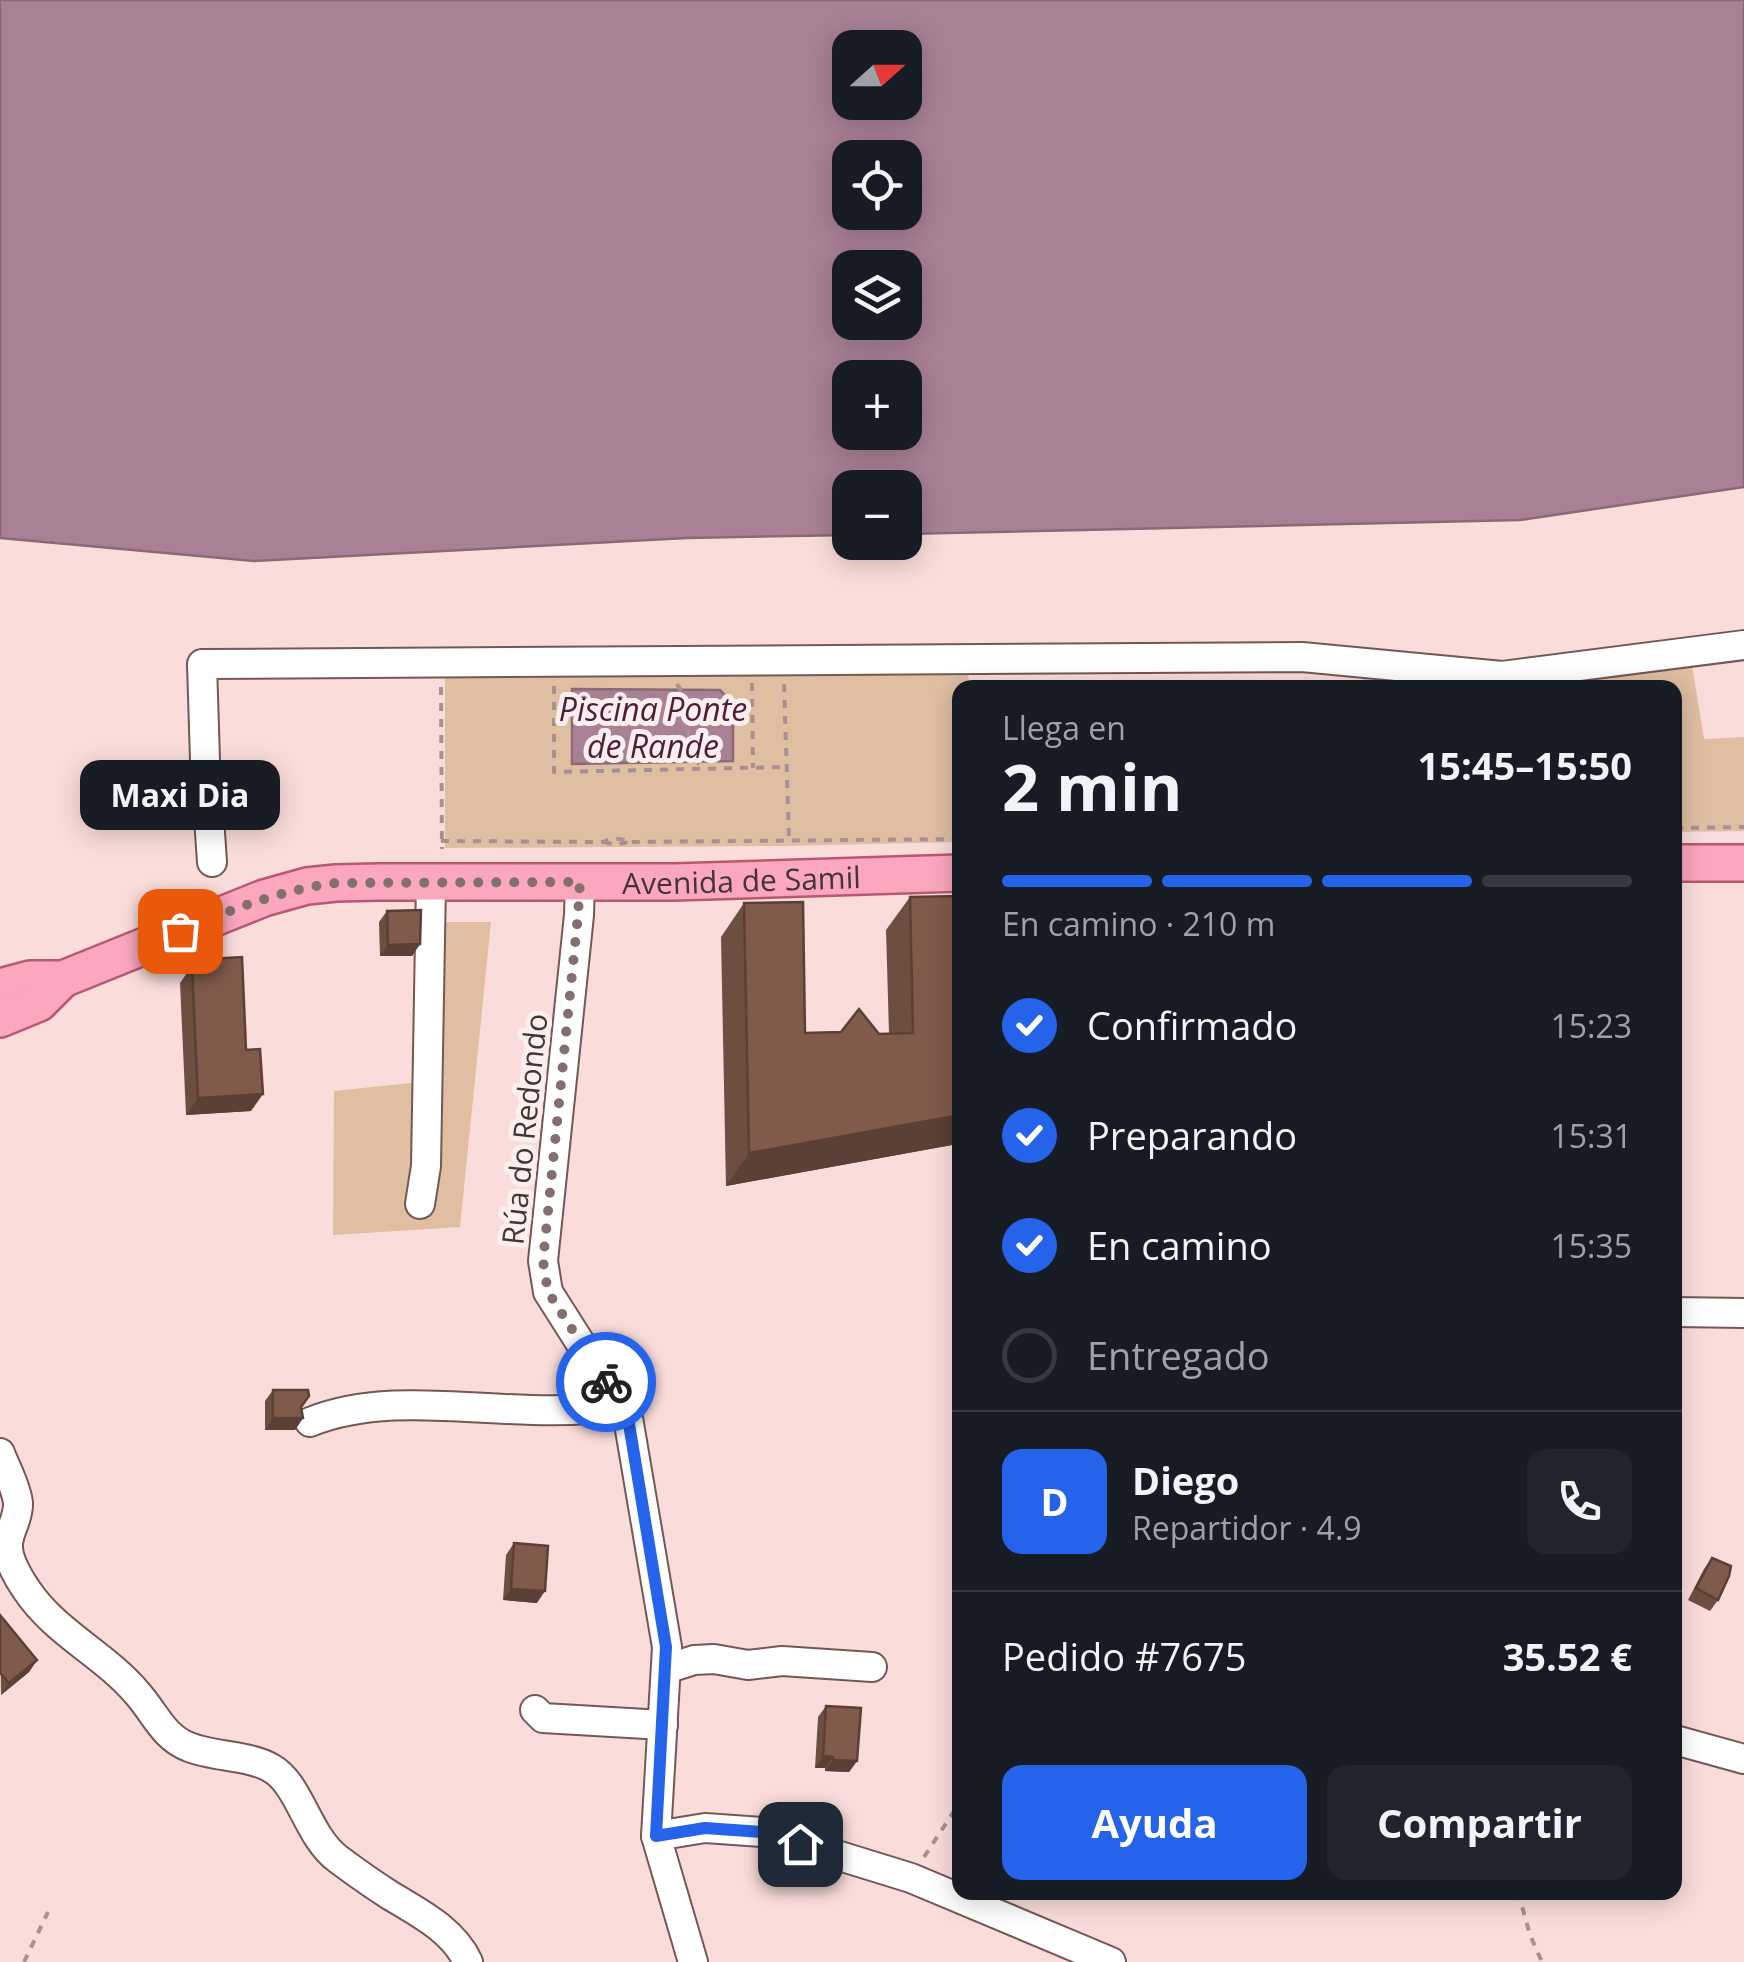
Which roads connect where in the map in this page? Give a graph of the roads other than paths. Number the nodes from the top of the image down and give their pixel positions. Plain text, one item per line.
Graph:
1 (1744, 645) edge
2 (212, 862) dead end
3 (1682, 863) edge
4 (1744, 863) edge
5 (436, 866) junction
6 (952, 873) edge
7 (580, 882) junction
8 (63, 979) junction
9 (0, 987) edge
10 (0, 1019) edge
11 (420, 1204) dead end
12 (1682, 1312) edge
13 (1744, 1313) edge
14 (620, 1404) junction
15 (310, 1422) dead end
16 (0, 1453) edge
17 (4, 1546) edge
18 (872, 1667) dead end
19 (666, 1669) junction
20 (536, 1710) dead end
21 (662, 1725) junction
22 (1682, 1742) edge
23 (1744, 1759) edge
24 (656, 1836) junction
25 (952, 1895) edge
26 (963, 1900) edge
27 (468, 1962) edge
28 (693, 1962) edge
29 (1111, 1962) edge

1 - 2 street
3 - 4 main road
5 - 7 main road, Avenida de Samil
5 - 8 main road, Avenida de Samil
5 - 11 street
6 - 7 main road, Avenida de Samil
7 - 14 street, Rúa do Redondo
8 - 9 main road, Avenida de Samil
8 - 10 main road, Avenida de Samil
12 - 13 street
14 - 15 street
14 - 19 street, Rúa do Redondo
16 - 17 street
17 - 27 street
18 - 19 street
19 - 21 street, Rúa do Redondo
20 - 21 street
21 - 24 street, Rúa do Redondo
22 - 23 street
24 - 25 street
24 - 28 street, Rúa do Redondo
26 - 29 street

